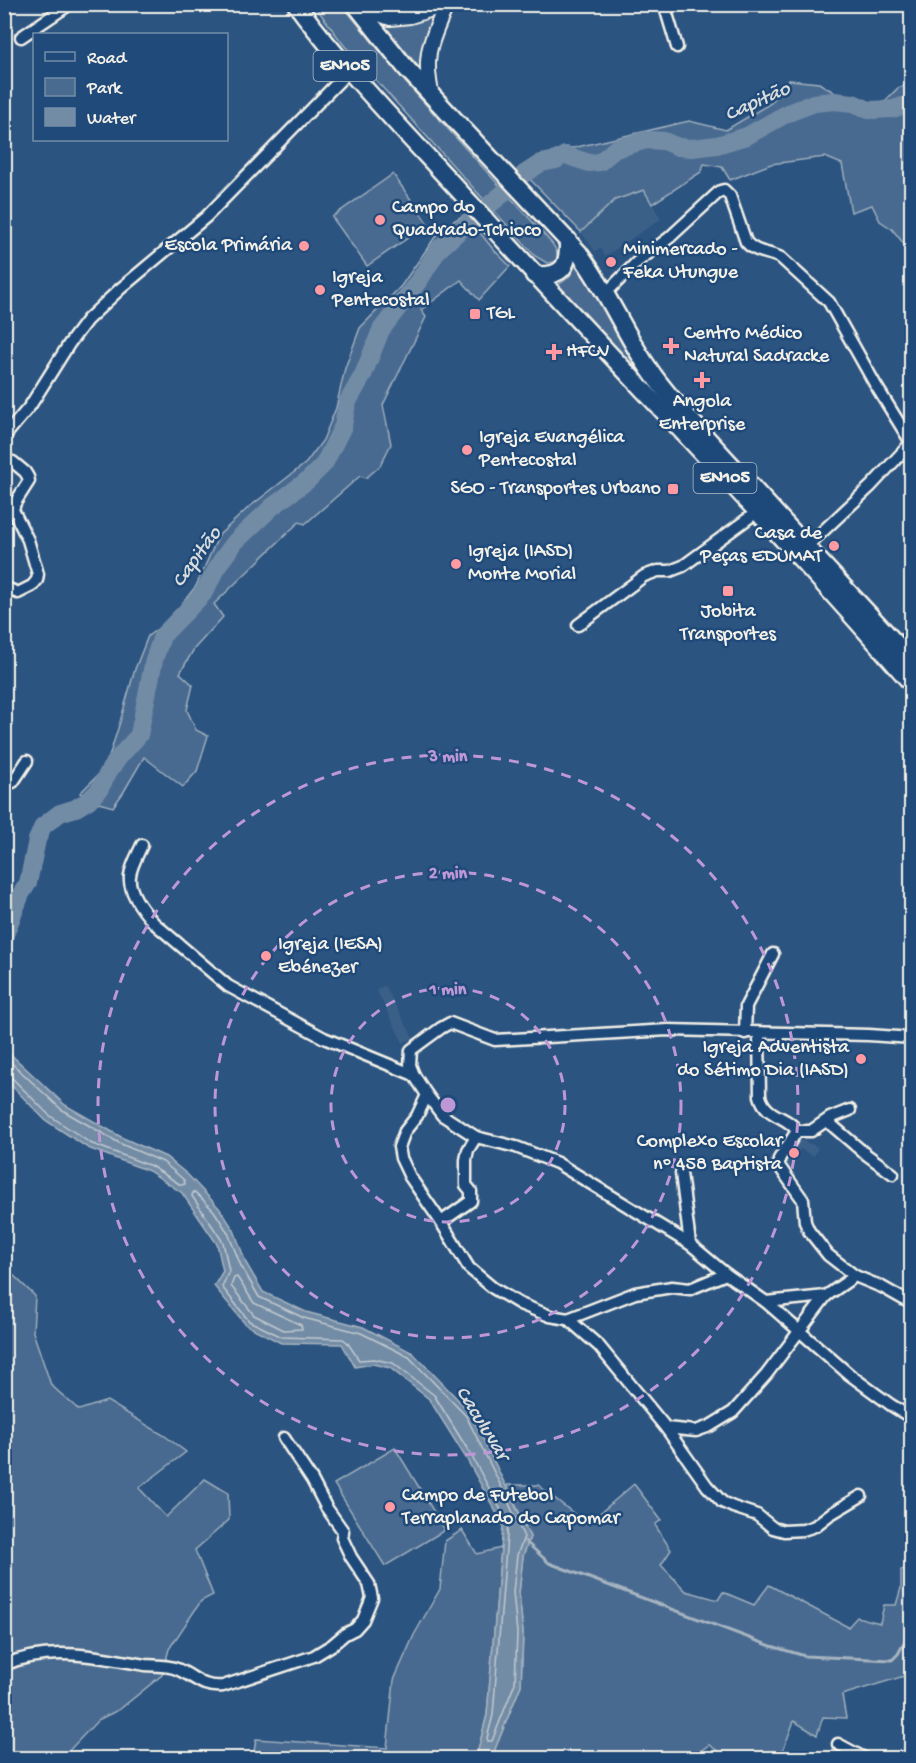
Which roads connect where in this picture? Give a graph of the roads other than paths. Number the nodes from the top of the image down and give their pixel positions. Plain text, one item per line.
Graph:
1 (70, 4) edge
2 (296, 4) edge
3 (664, 4) edge
4 (356, 5) edge
5 (447, 5) edge
6 (21, 37) dead end
7 (677, 47) dead end
8 (349, 71) junction
9 (432, 96) junction
10 (568, 240) junction
11 (534, 275) junction
12 (606, 293) junction
13 (4, 437) edge
14 (911, 443) edge
15 (4, 459) edge
16 (757, 512) junction
17 (806, 547) junction
18 (4, 587) edge
19 (578, 626) dead end
20 (912, 661) edge
21 (912, 684) edge
22 (27, 761) dead end
23 (4, 782) edge
24 (142, 844) dead end
25 (773, 954) dead end
26 (745, 1033) junction
27 (759, 1033) junction
28 (912, 1038) edge
29 (414, 1075) junction
30 (427, 1095) junction
31 (850, 1110) dead end
32 (827, 1121) junction
33 (797, 1131) junction
34 (476, 1137) junction
35 (681, 1173) dead end
36 (892, 1174) dead end
37 (441, 1222) junction
38 (690, 1244) junction
39 (726, 1274) junction
40 (855, 1276) junction
41 (826, 1296) junction
42 (766, 1302) junction
43 (912, 1304) edge
44 (568, 1319) junction
45 (800, 1333) junction
46 (912, 1418) edge
47 (666, 1428) junction
48 (285, 1438) dead end
49 (861, 1496) dead end
50 (4, 1665) edge
51 (838, 1744) dead end
52 (864, 1758) edge

1 - 6 street
2 - 8 main road, EN105
3 - 7 street
4 - 5 street
4 - 9 main road, EN105
5 - 9 street
8 - 11 main road, EN105
8 - 13 street
9 - 10 main road, EN105
10 - 11 main road
10 - 12 main road, EN105
11 - 16 main road, EN105
12 - 14 street
12 - 17 main road, EN105
14 - 17 street
15 - 18 street
16 - 19 street
16 - 21 main road, EN105
17 - 20 main road, EN105
22 - 23 street
24 - 29 street
25 - 26 street
26 - 27 street
26 - 29 street
27 - 28 street
27 - 33 street
29 - 30 street
30 - 34 street
30 - 37 street
31 - 32 street
32 - 33 street
32 - 36 street
33 - 40 street
34 - 37 street
34 - 38 street
35 - 38 street
37 - 44 street
38 - 39 street
39 - 42 street
39 - 44 street
40 - 41 street
40 - 43 street
41 - 42 street
41 - 45 street
42 - 45 street
44 - 47 street
45 - 46 street
45 - 47 street
47 - 49 street
48 - 50 street
51 - 52 street

